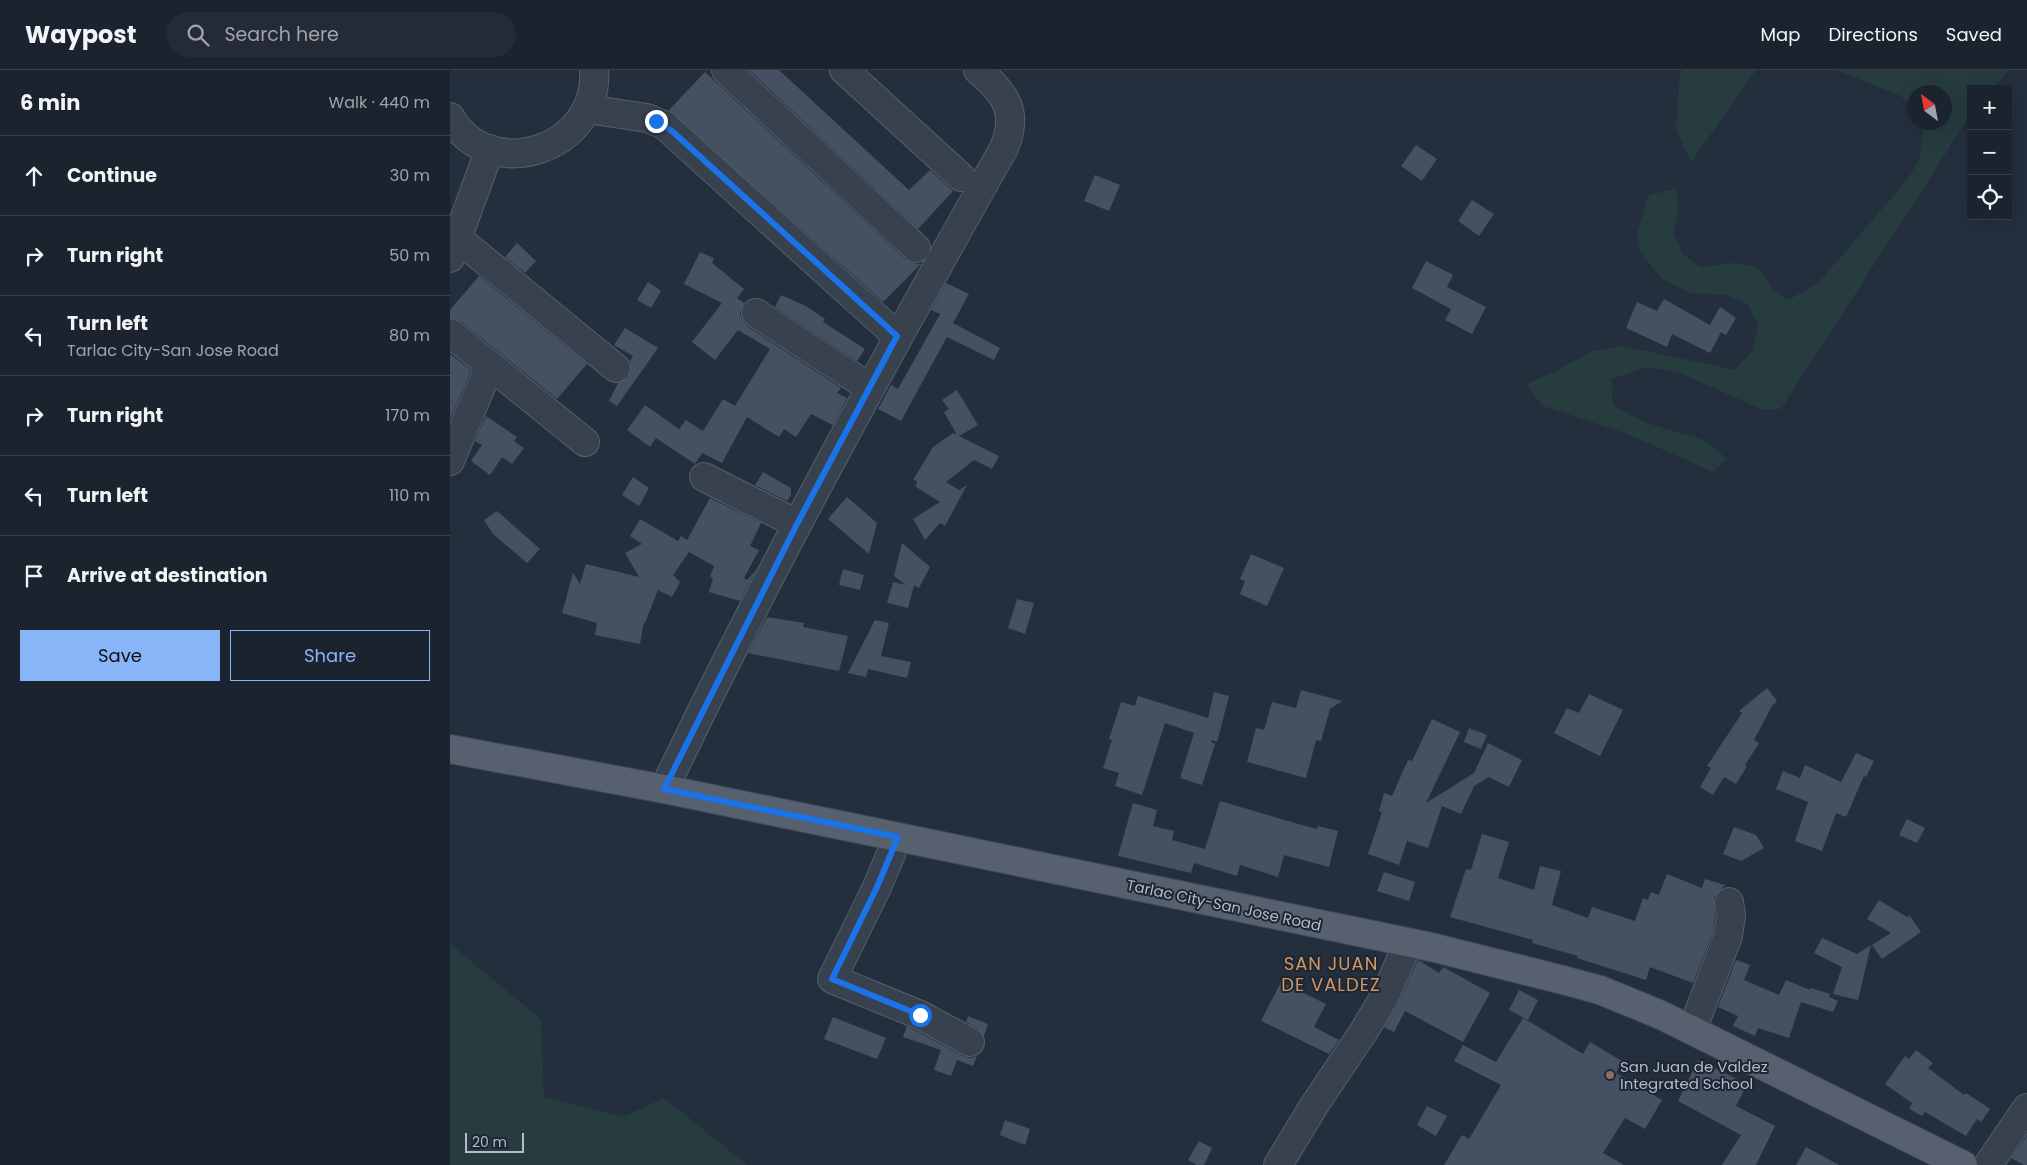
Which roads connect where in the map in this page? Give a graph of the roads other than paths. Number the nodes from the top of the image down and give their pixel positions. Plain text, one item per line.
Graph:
1 (594, 70) edge
2 (726, 70) edge
3 (844, 70) edge
4 (978, 70) edge
5 (586, 109) junction
6 (450, 116) edge
7 (490, 149) junction
8 (961, 177) dead end
9 (452, 242) edge
10 (916, 248) dead end
11 (756, 313) dead end
12 (450, 332) edge
13 (897, 336) junction
14 (490, 365) junction
15 (616, 368) dead end
16 (870, 388) junction
17 (585, 442) dead end
18 (450, 461) edge
19 (704, 477) dead end
20 (797, 524) junction
21 (450, 749) edge
22 (664, 789) junction
23 (898, 837) junction
24 (1729, 902) dead end
25 (1408, 943) junction
26 (1692, 1030) junction
27 (970, 1042) dead end
28 (2027, 1108) edge
29 (1278, 1165) edge
30 (1963, 1165) edge
31 (1988, 1165) edge

1 - 5 street
2 - 10 street
3 - 8 street
4 - 13 street
5 - 7 street
5 - 13 street
6 - 7 street
7 - 9 street
9 - 15 street
11 - 16 street
12 - 14 street
13 - 16 street
14 - 17 street
14 - 18 street
16 - 20 street
19 - 20 street
20 - 22 street
21 - 22 main road, Tarlac City-San Jose Road
22 - 23 main road, Tarlac City-San Jose Road
23 - 25 main road, Tarlac City-San Jose Road
23 - 27 street
24 - 26 street
25 - 26 main road, Tarlac City-San Jose Road
25 - 29 street
26 - 30 main road, Tarlac City-San Jose Road
28 - 31 street

